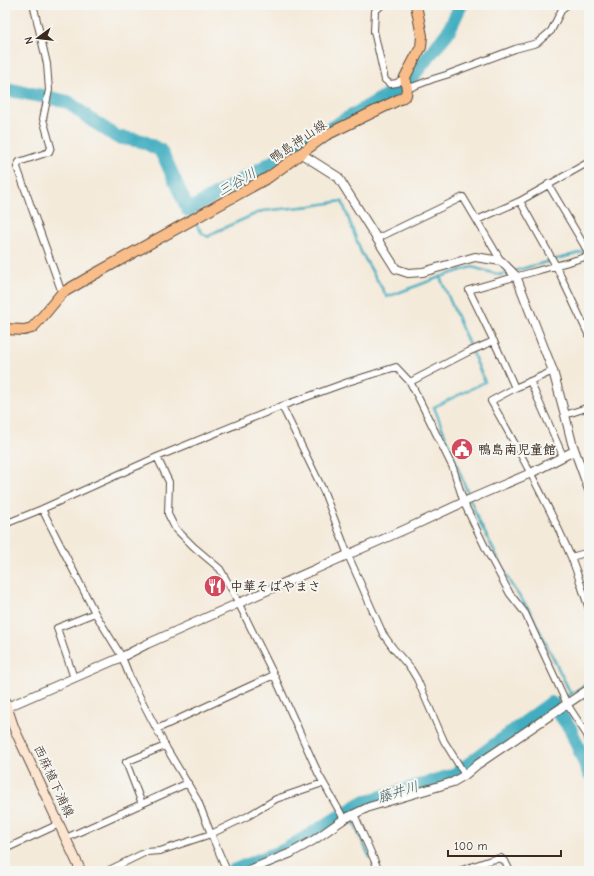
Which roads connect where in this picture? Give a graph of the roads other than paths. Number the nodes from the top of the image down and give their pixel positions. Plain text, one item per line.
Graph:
1 (35, 5) edge
2 (382, 5) edge
3 (416, 5) edge
4 (567, 5) edge
5 (406, 83) junction
6 (300, 154) junction
7 (587, 163) edge
8 (589, 171) edge
9 (548, 184) junction
10 (520, 201) junction
11 (477, 220) junction
12 (376, 238) junction
13 (589, 256) edge
14 (501, 261) junction
15 (556, 266) junction
16 (516, 276) junction
17 (62, 293) junction
18 (5, 328) edge
19 (589, 336) edge
20 (494, 341) junction
21 (553, 371) junction
22 (530, 381) junction
23 (410, 382) junction
24 (515, 388) junction
25 (282, 406) junction
26 (589, 406) edge
27 (565, 415) junction
28 (574, 451) junction
29 (563, 456) junction
30 (157, 457) junction
31 (531, 473) junction
32 (589, 490) edge
33 (469, 500) junction
34 (42, 509) junction
35 (5, 524) edge
36 (589, 552) edge
37 (348, 555) junction
38 (571, 557) junction
39 (239, 603) junction
40 (589, 609) edge
41 (95, 613) junction
42 (122, 657) junction
43 (274, 675) junction
44 (74, 678) junction
45 (589, 689) edge
46 (567, 704) junction
47 (6, 705) edge
48 (157, 729) junction
49 (589, 742) edge
50 (165, 746) junction
51 (463, 772) junction
52 (188, 783) junction
53 (323, 783) junction
54 (142, 804) junction
55 (354, 814) junction
56 (342, 816) junction
57 (60, 824) junction
58 (211, 834) junction
59 (66, 838) junction
60 (5, 849) edge
61 (81, 871) edge
62 (107, 871) edge
63 (227, 871) edge
64 (247, 871) edge
65 (380, 871) edge
66 (458, 871) edge
67 (510, 871) edge

1 - 17 street
2 - 5 street
3 - 5 main road, 鴨島神山線
4 - 5 street
5 - 6 main road, 鴨島神山線
6 - 12 street
6 - 17 main road, 鴨島神山線
7 - 8 street
7 - 9 street
9 - 10 street
9 - 13 street
10 - 11 street
10 - 15 street
11 - 12 street
11 - 14 street
12 - 14 street
13 - 15 street
14 - 16 street
15 - 16 street
15 - 19 street
16 - 20 street
16 - 21 street
17 - 18 main road, 鴨島神山線
20 - 23 street
20 - 24 street
21 - 22 street
21 - 27 street
22 - 24 street
22 - 29 street
23 - 25 street
23 - 33 street
24 - 31 street
25 - 30 street
25 - 37 street
26 - 27 street
27 - 28 street
28 - 29 street
28 - 32 street
29 - 31 street
30 - 34 street
30 - 39 street
31 - 33 street
31 - 38 street
33 - 37 street
33 - 46 street
34 - 35 street
34 - 41 street
36 - 38 street
37 - 39 street
37 - 51 street
38 - 40 street
39 - 42 street
39 - 43 street
41 - 42 street
41 - 44 street
42 - 44 street
42 - 48 street
43 - 48 street
43 - 53 street
44 - 47 street
45 - 46 street
46 - 49 street
46 - 51 street
47 - 57 main road, 西麻植下浦線
48 - 50 street
50 - 52 street
50 - 54 street
51 - 55 street
52 - 54 street
52 - 58 street
53 - 56 street
53 - 58 street
54 - 59 street
55 - 56 street
55 - 65 street
56 - 64 street
57 - 59 main road, 西麻植下浦線
57 - 60 street
58 - 62 street
58 - 63 street
59 - 61 main road, 西麻植下浦線
66 - 67 street

